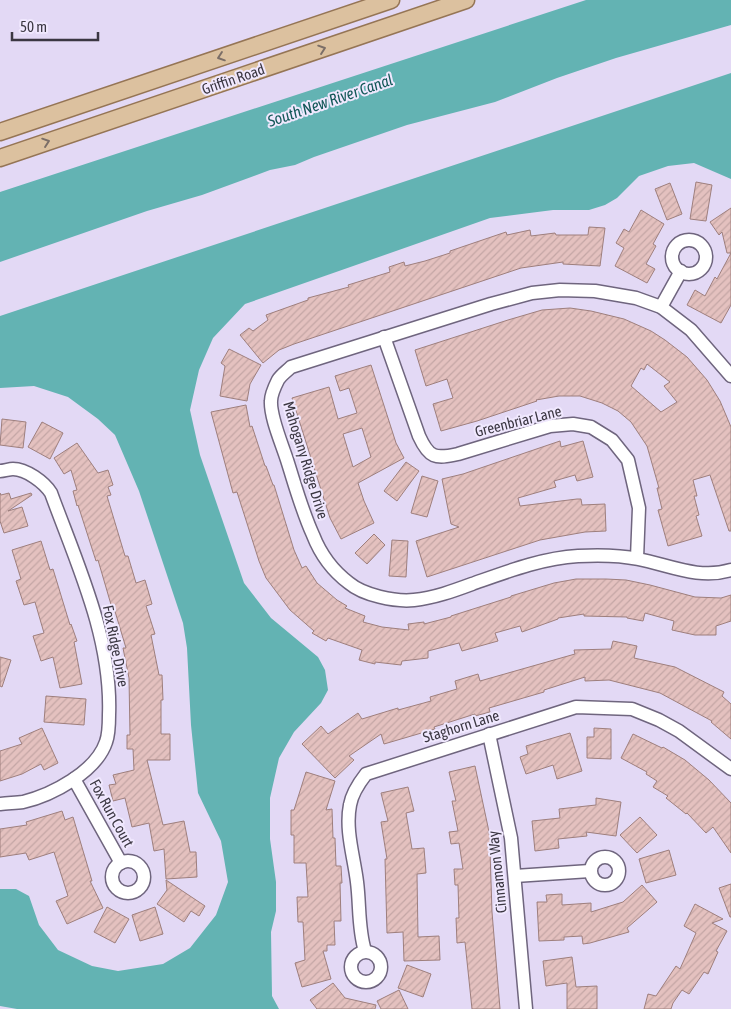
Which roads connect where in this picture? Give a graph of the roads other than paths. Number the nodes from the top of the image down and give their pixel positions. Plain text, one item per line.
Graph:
1 (391, 0) edge
2 (466, 0) edge
3 (268, 42) junction
4 (275, 64) junction
5 (0, 132) edge
6 (0, 158) edge
7 (681, 271) dead end
8 (661, 307) junction
9 (384, 337) junction
10 (731, 376) edge
11 (0, 471) edge
12 (637, 558) junction
13 (731, 570) edge
14 (490, 734) junction
15 (731, 769) edge
16 (74, 778) junction
17 (0, 804) edge
18 (121, 863) dead end
19 (590, 871) dead end
20 (516, 876) junction
21 (365, 952) dead end
22 (526, 1009) edge

1 - 3 main road, Griffin Road
4 -> 2 main road, Griffin Road
3 - 4 main road
3 -> 5 main road, Griffin Road
6 -> 4 main road, Griffin Road
7 - 8 street
8 - 9 street, Mahogany Ridge Drive
8 - 10 street, Mahogany Ridge Drive
9 - 12 street, Greenbriar Lane
9 - 12 street, Mahogany Ridge Drive
11 - 16 street, Fox Ridge Drive
12 - 13 street, Mahogany Ridge Drive
14 - 15 street, Staghorn Lane
14 - 20 street, Cinnamon Way
14 - 21 street, Staghorn Lane
16 - 17 street, Fox Ridge Drive
16 - 18 street, Fox Run Court
19 - 20 street
20 - 22 street, Cinnamon Way

